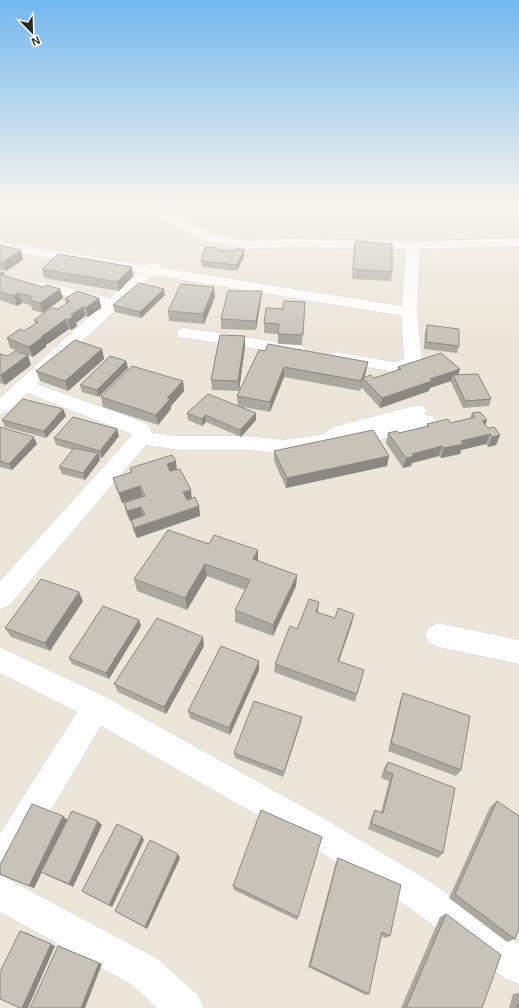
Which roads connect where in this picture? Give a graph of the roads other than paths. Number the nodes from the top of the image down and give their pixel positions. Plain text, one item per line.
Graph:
1 (0, 246) edge
2 (33, 246) edge
3 (413, 246) edge
4 (152, 268) junction
5 (39, 286) edge
6 (115, 302) junction
7 (409, 308) junction
8 (185, 333) dead end
9 (24, 385) junction
10 (0, 408) edge
11 (421, 416) dead end
12 (141, 438) junction
13 (0, 598) edge
14 (438, 635) dead end
15 (519, 652) edge
16 (0, 658) edge
17 (96, 707) junction
18 (0, 864) edge
19 (0, 892) edge
20 (519, 966) edge
21 (185, 1008) edge

1 - 4 street
2 - 4 street
3 - 7 street
4 - 6 street
4 - 7 street
5 - 6 street
6 - 9 street
7 - 8 street
9 - 10 street
9 - 12 street
11 - 12 street
12 - 13 street
14 - 15 street
16 - 17 street
17 - 18 street
17 - 20 street
19 - 21 street

